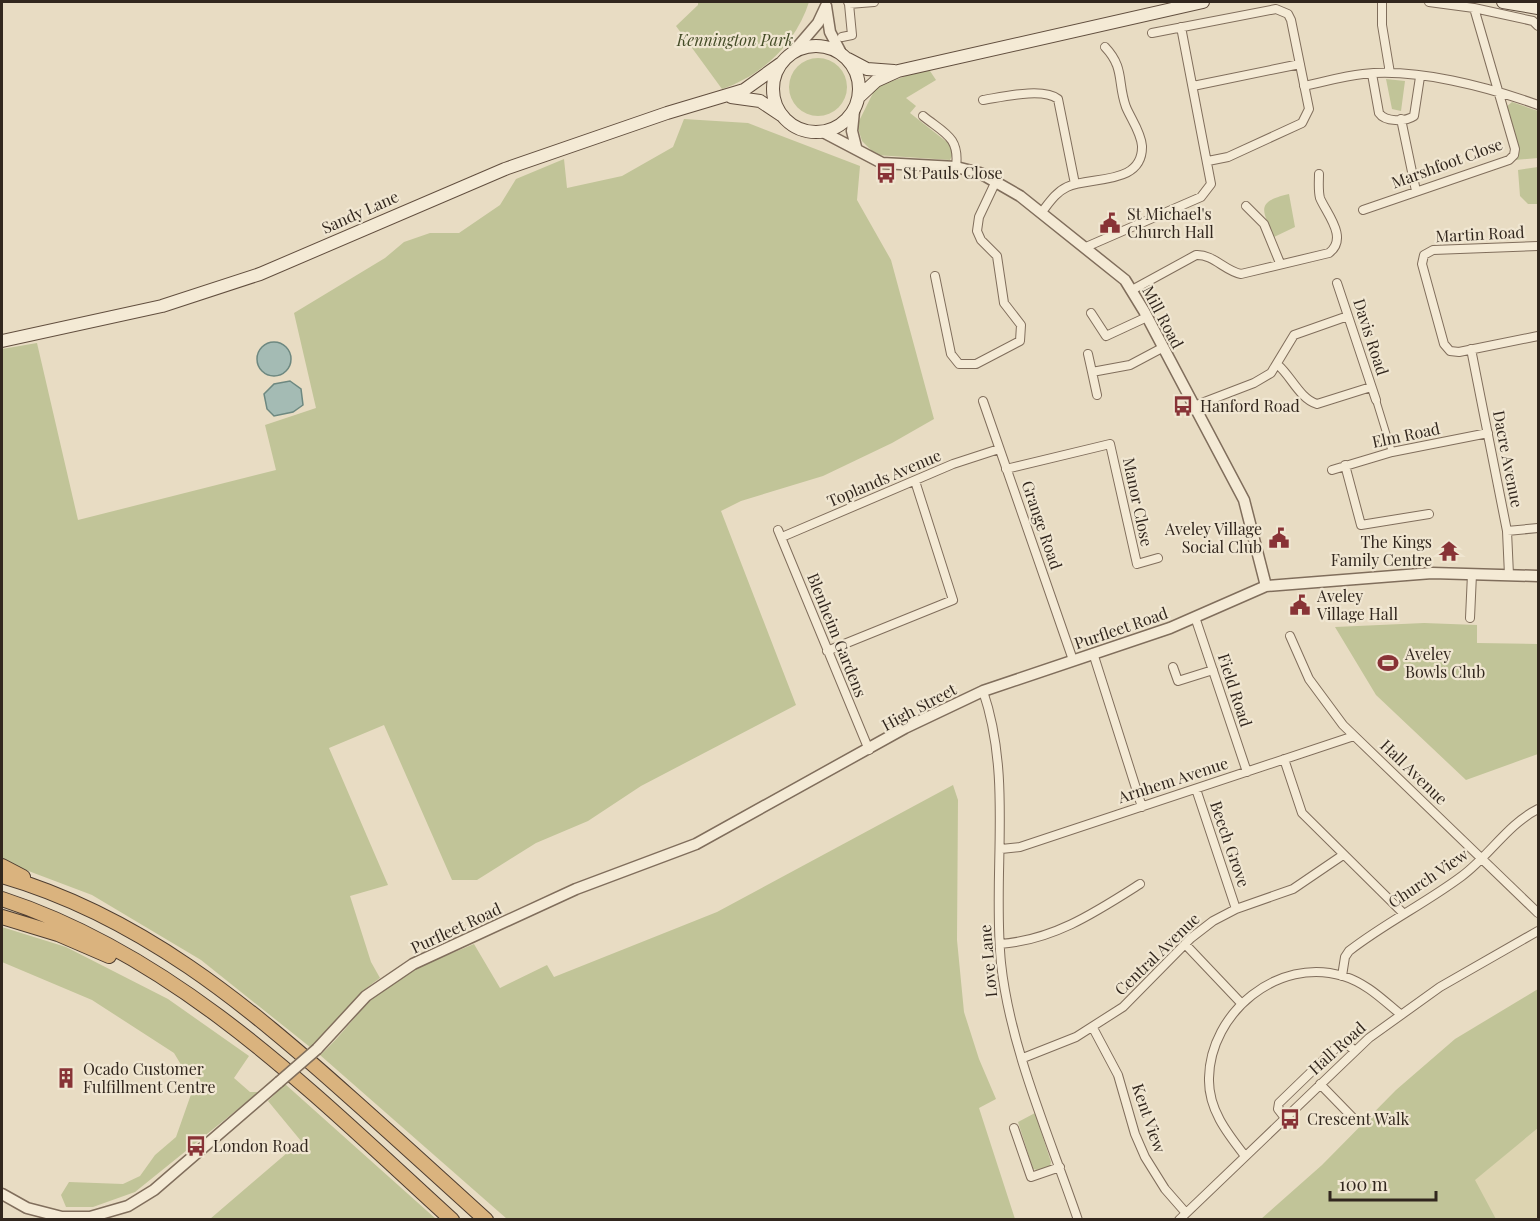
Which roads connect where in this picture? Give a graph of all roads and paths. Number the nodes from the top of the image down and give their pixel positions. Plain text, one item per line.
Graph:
1 (874, 2) edge
2 (1203, 2) edge
3 (1382, 2) edge
4 (1429, 2) edge
5 (1503, 2) edge
6 (849, 3) edge
7 (826, 4) edge
8 (1474, 8) junction
9 (1539, 8) edge
10 (1539, 26) edge
11 (1181, 27) junction
12 (1152, 33) dead end
13 (842, 37) dead end
14 (1105, 47) dead end
15 (794, 51) junction
16 (844, 55) junction
17 (780, 64) junction
18 (1300, 64) junction
19 (898, 71) junction
20 (1390, 73) junction
21 (1372, 74) junction
22 (1420, 77) junction
23 (1193, 86) junction
24 (1304, 86) junction
25 (1498, 92) junction
26 (727, 96) junction
27 (860, 96) junction
28 (983, 100) dead end
29 (1539, 105) edge
30 (854, 111) junction
31 (782, 116) junction
32 (922, 116) dead end
33 (1401, 119) junction
34 (823, 132) junction
35 (856, 147) junction
36 (1208, 161) junction
37 (956, 167) junction
38 (1319, 174) dead end
39 (996, 181) junction
40 (1075, 184) junction
41 (1416, 191) junction
42 (1246, 206) dead end
43 (1362, 210) dead end
44 (1041, 213) junction
45 (1539, 246) edge
46 (1086, 247) junction
47 (1280, 263) junction
48 (935, 276) dead end
49 (1337, 283) dead end
50 (1132, 290) junction
51 (1091, 313) dead end
52 (1348, 316) junction
53 (1147, 317) junction
54 (1539, 336) edge
55 (2, 341) edge
56 (1162, 348) junction
57 (1471, 350) junction
58 (1088, 354) dead end
59 (1278, 365) junction
60 (1092, 372) junction
61 (1371, 387) junction
62 (1097, 395) dead end
63 (1376, 400) joint
64 (983, 401) dead end
65 (1194, 406) junction
66 (1488, 433) junction
67 (999, 449) junction
68 (1392, 452) junction
69 (1345, 465) junction
70 (1006, 469) junction
71 (1332, 470) dead end
72 (915, 481) junction
73 (1429, 514) dead end
74 (1539, 528) edge
75 (1507, 531) junction
76 (780, 534) joint
77 (1158, 558) dead end
78 (1472, 573) junction
79 (1509, 575) junction
80 (1539, 576) edge
81 (1266, 586) junction
82 (1196, 617) junction
83 (1470, 618) dead end
84 (1290, 636) dead end
85 (827, 651) junction
86 (1093, 653) junction
87 (1073, 660) junction
88 (1173, 667) dead end
89 (1213, 670) junction
90 (983, 691) junction
91 (1354, 736) junction
92 (869, 750) junction
93 (1284, 759) junction
94 (1247, 772) junction
95 (1196, 789) junction
96 (1142, 807) junction
97 (1539, 809) edge
98 (1001, 849) junction
99 (1343, 855) junction
100 (1483, 860) junction
101 (2, 866) edge
102 (2, 876) edge
103 (1140, 884) dead end
104 (37, 886) junction
105 (2, 899) edge
106 (1236, 909) junction
107 (1403, 913) junction
108 (1539, 913) edge
109 (2, 917) edge
110 (1539, 931) edge
111 (1000, 944) junction
112 (1185, 944) junction
113 (158, 975) junction
114 (1342, 976) junction
115 (1241, 1003) junction
116 (1400, 1014) junction
117 (1093, 1028) junction
118 (1355, 1051) junction
119 (1023, 1058) junction
120 (1320, 1084) junction
121 (1285, 1118) junction
122 (1357, 1122) dead end
123 (1014, 1128) dead end
124 (1245, 1156) junction
125 (1060, 1167) junction
126 (2, 1194) edge
127 (111, 1216) edge
128 (1182, 1216) edge
129 (452, 1220) edge
130 (486, 1220) edge
131 (1078, 1220) edge

1 - 6 street
2 - 19 main road
3 - 20 street
4 - 8 street
5 - 9 main road
6 - 13 street
7 - 15 street
7 - 16 street
8 - 10 street
8 - 25 street
11 - 12 street
11 - 18 street
11 - 23 street
14 - 40 street
15 - 16 main road
15 - 17 main road
16 - 19 main road
16 - 27 main road
17 - 26 main road, Sandy Lane
17 - 31 main road
18 - 23 street
18 - 24 street
19 - 27 main road
20 - 21 street
20 - 22 street
21 - 24 street
21 - 33 street
22 - 25 street
22 - 33 street
23 - 36 street
24 - 36 street
25 - 29 street
25 - 41 street, Marshfoot Close
26 - 31 main road, Sandy Lane
26 - 55 main road, Sandy Lane
27 - 30 main road
28 - 40 street
30 - 34 main road
30 - 35 street
31 - 34 main road
32 - 37 street
33 - 41 street
34 - 35 street, Mill Road
35 - 37 street, Mill Road
36 - 46 street
37 - 39 street, Mill Road
38 - 47 street
39 - 44 street, Mill Road
39 - 48 street
40 - 44 street
41 - 43 street, Marshfoot Close
42 - 47 street
44 - 46 street, Mill Road
45 - 57 street, Martin Road
46 - 50 street, Mill Road
47 - 50 street
49 - 52 street, Davis Road
50 - 53 street, Mill Road
51 - 53 street
52 - 59 street
52 - 61 street, Davis Road
53 - 56 street, Mill Road
54 - 57 street
56 - 60 street
56 - 65 street, Mill Road
57 - 66 street, Dacre Avenue
58 - 60 street
59 - 61 street
59 - 65 street
60 - 62 street
61 - 63 street, Davis Road
63 - 68 street
64 - 67 street, Grange Road
65 - 81 street, Mill Road
66 - 68 street, Elm Road
66 - 75 street, Dacre Avenue
67 - 70 street, Grange Road
67 - 72 street, Toplands Avenue
68 - 69 street, Elm Road
69 - 71 street, Elm Road
69 - 73 street
70 - 77 street, Manor Close
70 - 87 street, Grange Road
72 - 76 street, Toplands Avenue
72 - 85 street
74 - 75 street
75 - 79 street, Dacre Avenue
76 - 85 street, Blenheim Gardens
78 - 79 street
78 - 81 street
78 - 83 street
79 - 80 street
81 - 82 street, Purfleet Road
82 - 86 street, Purfleet Road
82 - 89 street, Field Road
84 - 91 street, Hall Avenue
85 - 92 street, Blenheim Gardens
86 - 87 street, Purfleet Road
86 - 96 street
87 - 90 street, Purfleet Road
88 - 89 street
89 - 94 street, Field Road
90 - 92 street, High Street
90 - 98 street, Love Lane
91 - 93 street, Arnhem Avenue
91 - 100 street, Hall Avenue
92 - 127 street, Purfleet Road, bridge
93 - 94 street, Arnhem Avenue
93 - 99 street
94 - 95 street, Arnhem Avenue
95 - 96 street, Arnhem Avenue
95 - 106 street, Beech Grove
96 - 98 street, Arnhem Avenue
97 - 100 street, Church View
98 - 111 street, Love Lane
99 - 106 street, Central Avenue
99 - 107 street
100 - 107 street, Church View
100 - 108 street, Hall Avenue
101 - 104 highway
102 - 104 highway
103 - 111 street
104 - 130 highway
105 - 113 highway
106 - 112 street, Central Avenue
107 - 114 street, Church View
109 - 113 highway
110 - 116 street, Hall Road
111 - 119 street, Love Lane
112 - 115 street
112 - 117 street, Central Avenue
113 - 129 highway
114 - 115 street
114 - 116 street
115 - 124 street
116 - 118 street, Hall Road
117 - 119 street, Central Avenue
117 - 128 street, Kent View
118 - 120 street, Hall Road
118 - 121 street
119 - 125 street, Love Lane
120 - 121 street, Hall Road
120 - 122 street
121 - 124 street, Hall Road
123 - 125 street
124 - 128 street, Hall Road
125 - 131 street, Love Lane
126 - 127 street, Purfleet Road

